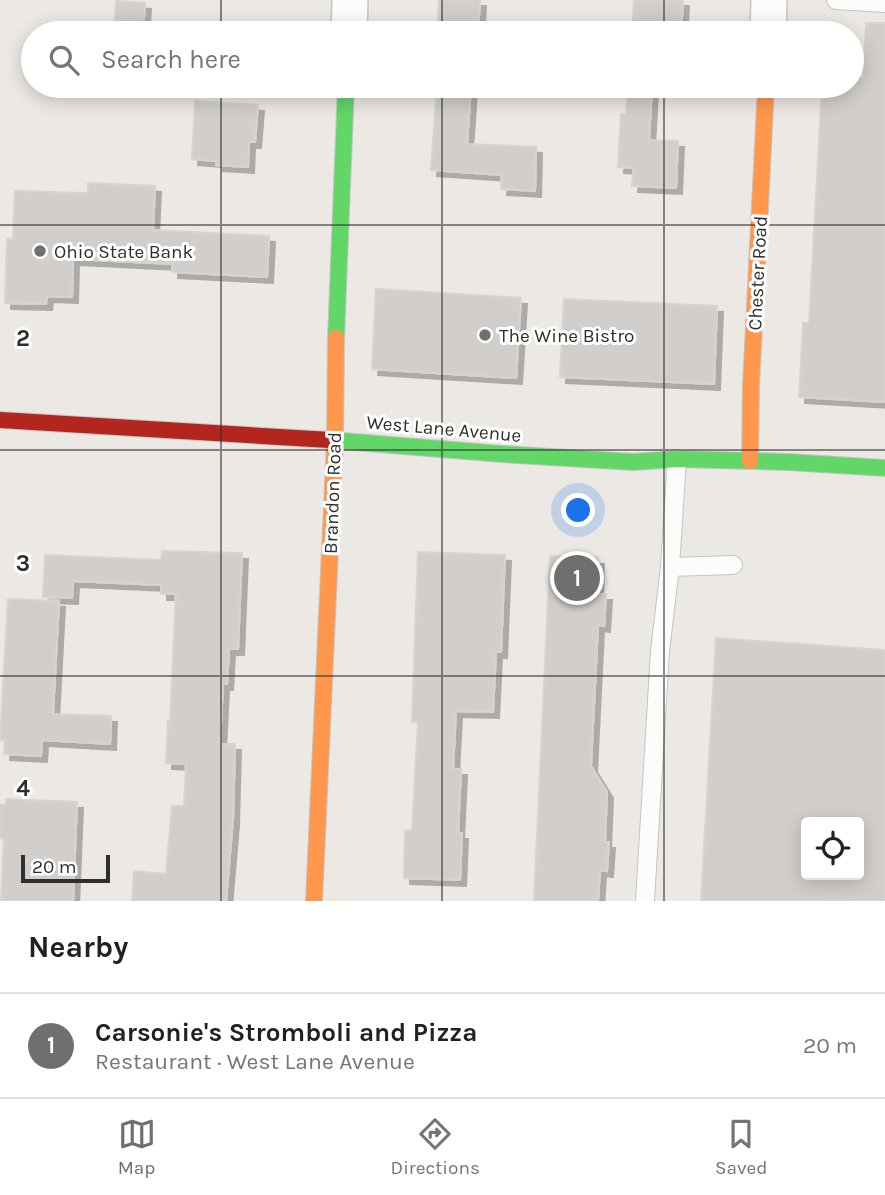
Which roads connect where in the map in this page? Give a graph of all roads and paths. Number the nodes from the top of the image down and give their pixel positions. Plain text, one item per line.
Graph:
1 (350, 0) edge
2 (769, 0) edge
3 (836, 0) edge
4 (885, 3) edge
5 (349, 21) edge
6 (768, 21) edge
7 (345, 98) edge
8 (765, 98) edge
9 (0, 420) edge
10 (335, 440) junction
11 (677, 459) junction
12 (750, 461) junction
13 (885, 468) edge
14 (733, 565) dead end
15 (670, 567) junction
16 (314, 901) edge
17 (645, 901) edge

1 - 5 street
2 - 6 street
3 - 4 lane
7 - 10 street, Brandon Road
8 - 12 street, Chester Road
9 - 10 street, West Lane Avenue
10 - 11 street, West Lane Avenue
10 - 16 street, Brandon Road
11 - 12 street, West Lane Avenue
11 - 15 lane
12 - 13 street, West Lane Avenue
14 - 15 lane
15 - 17 lane

